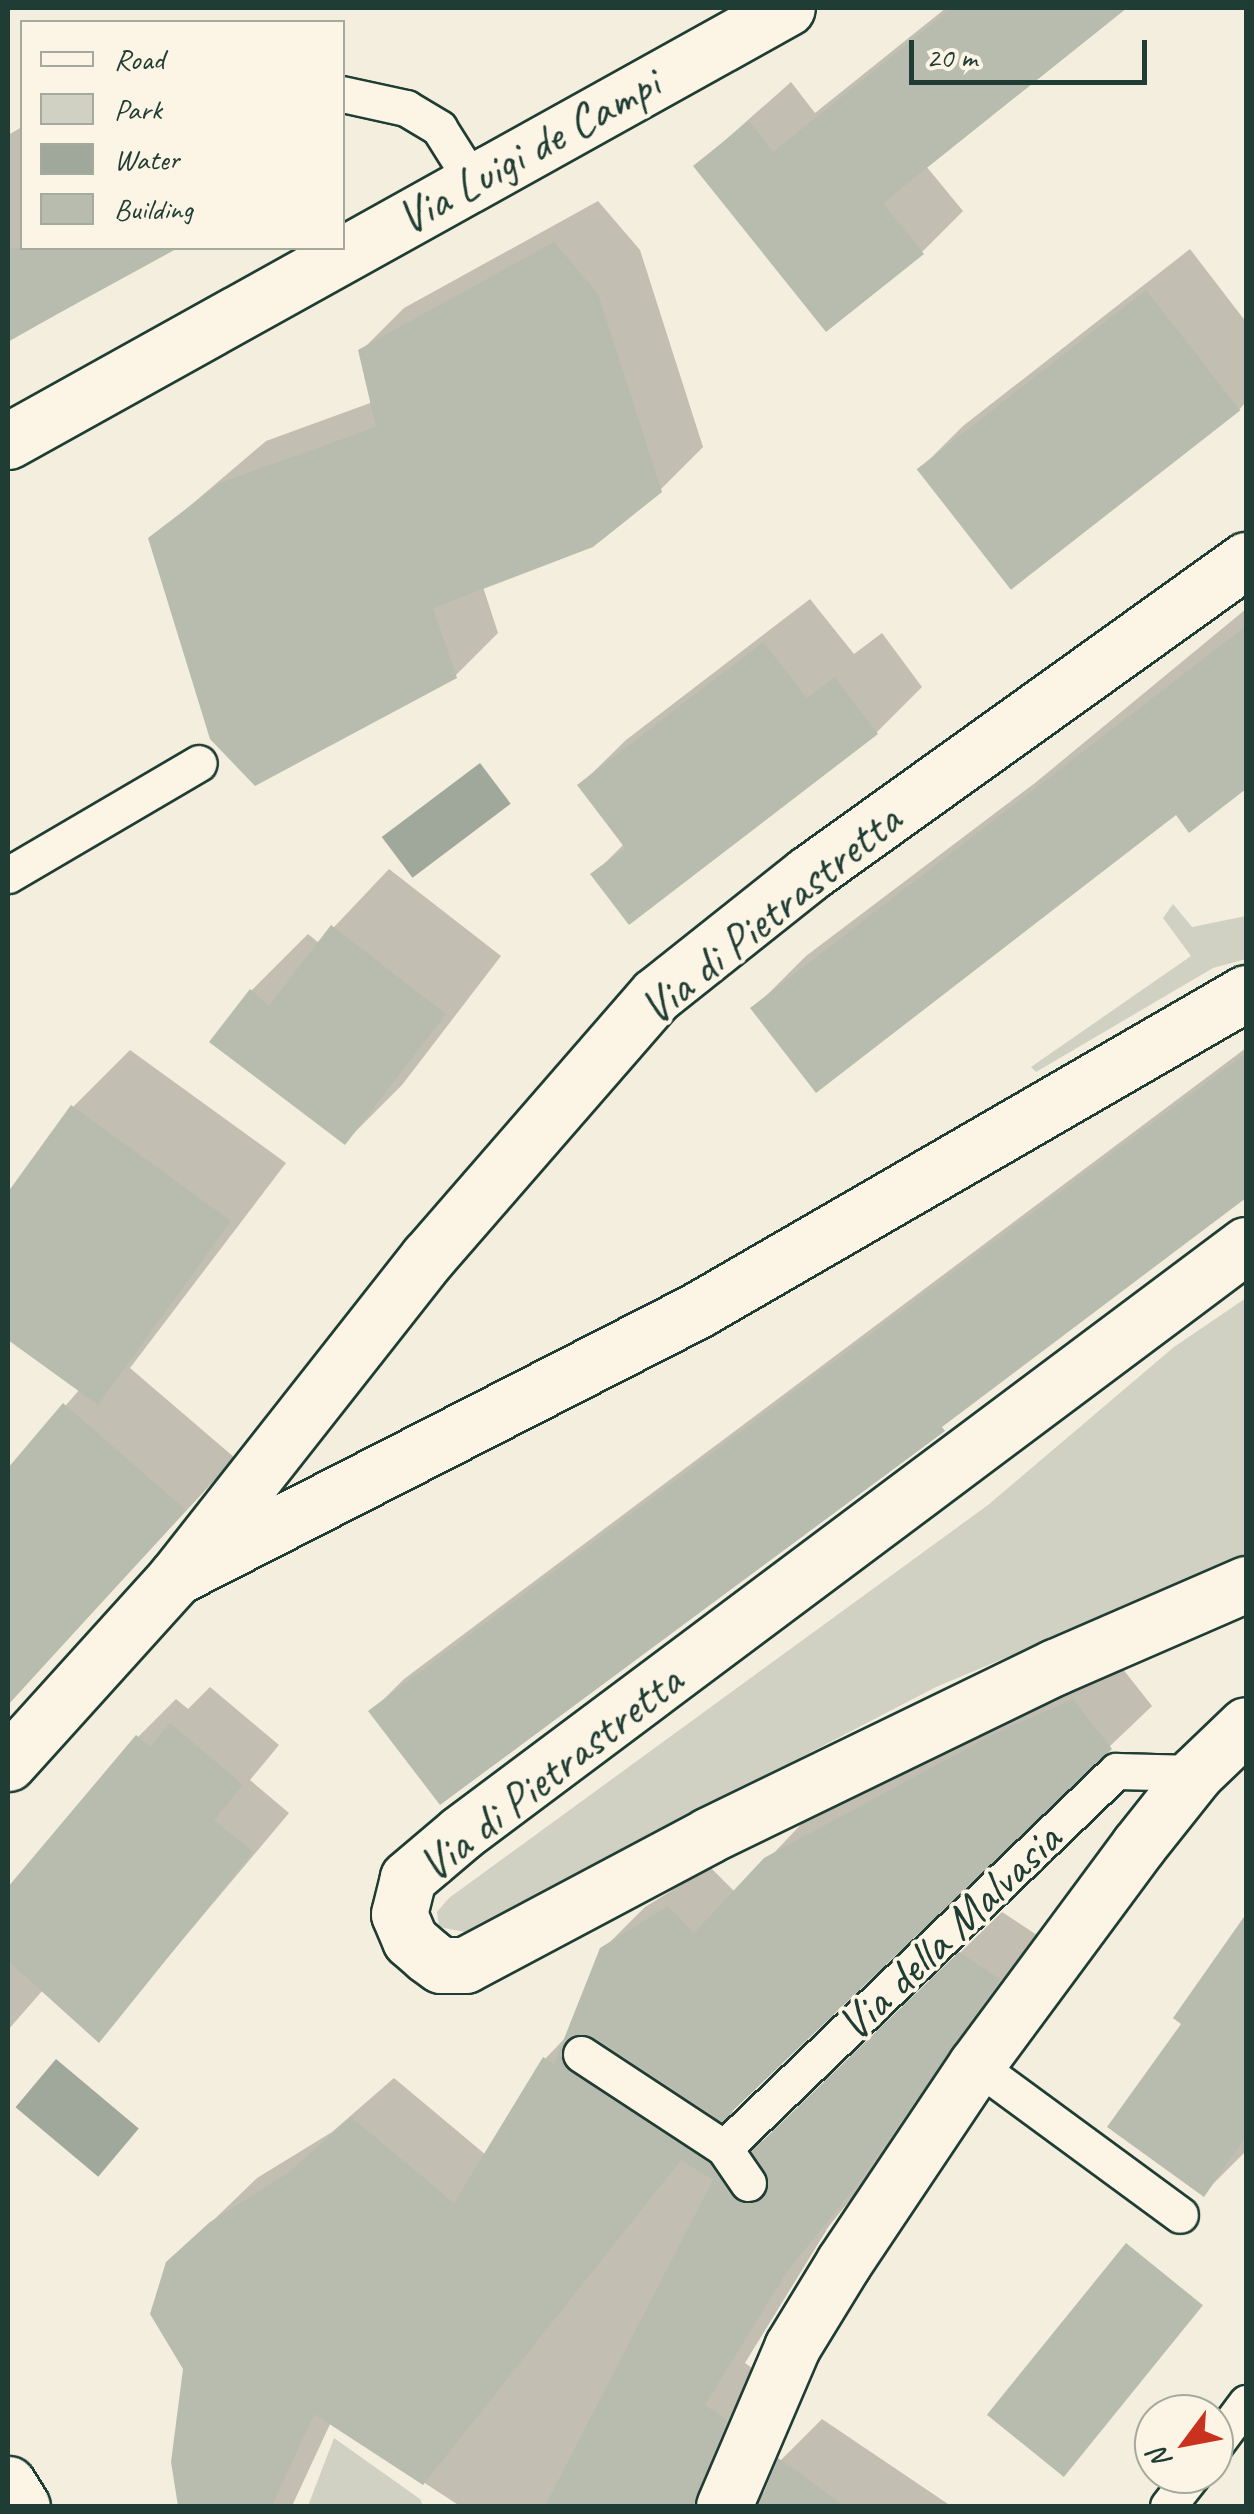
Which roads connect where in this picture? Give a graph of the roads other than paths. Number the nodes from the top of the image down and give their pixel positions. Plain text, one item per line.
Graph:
1 (787, 8) edge
2 (345, 95) edge
3 (472, 182) junction
4 (8, 441) edge
5 (1246, 560) edge
6 (198, 763) dead end
7 (8, 876) edge
8 (1246, 993) edge
9 (1246, 1245) edge
10 (176, 1578) junction
11 (1246, 1584) edge
12 (1246, 1725) edge
13 (8, 1763) edge
14 (1196, 1773) junction
15 (581, 2054) dead end
16 (976, 2065) junction
17 (724, 2148) junction
18 (748, 2183) dead end
19 (1180, 2215) dead end
20 (8, 2484) edge
21 (22, 2506) edge
22 (724, 2506) edge

1 - 3 street, Via Luigi de Campi
2 - 3 lane
3 - 4 street, Via Luigi de Campi
5 - 10 street, Via di Pietrastretta
6 - 7 lane
8 - 10 street, Via di Pietrastretta
9 - 11 street, Via di Pietrastretta
10 - 13 street, Via di Pietrastretta
12 - 14 street, Via della Malvasia
14 - 16 street, Via della Malvasia
14 - 17 lane, Via della Malvasia
15 - 17 lane
16 - 19 lane
16 - 22 street, Via della Malvasia
17 - 18 lane
20 - 21 street

